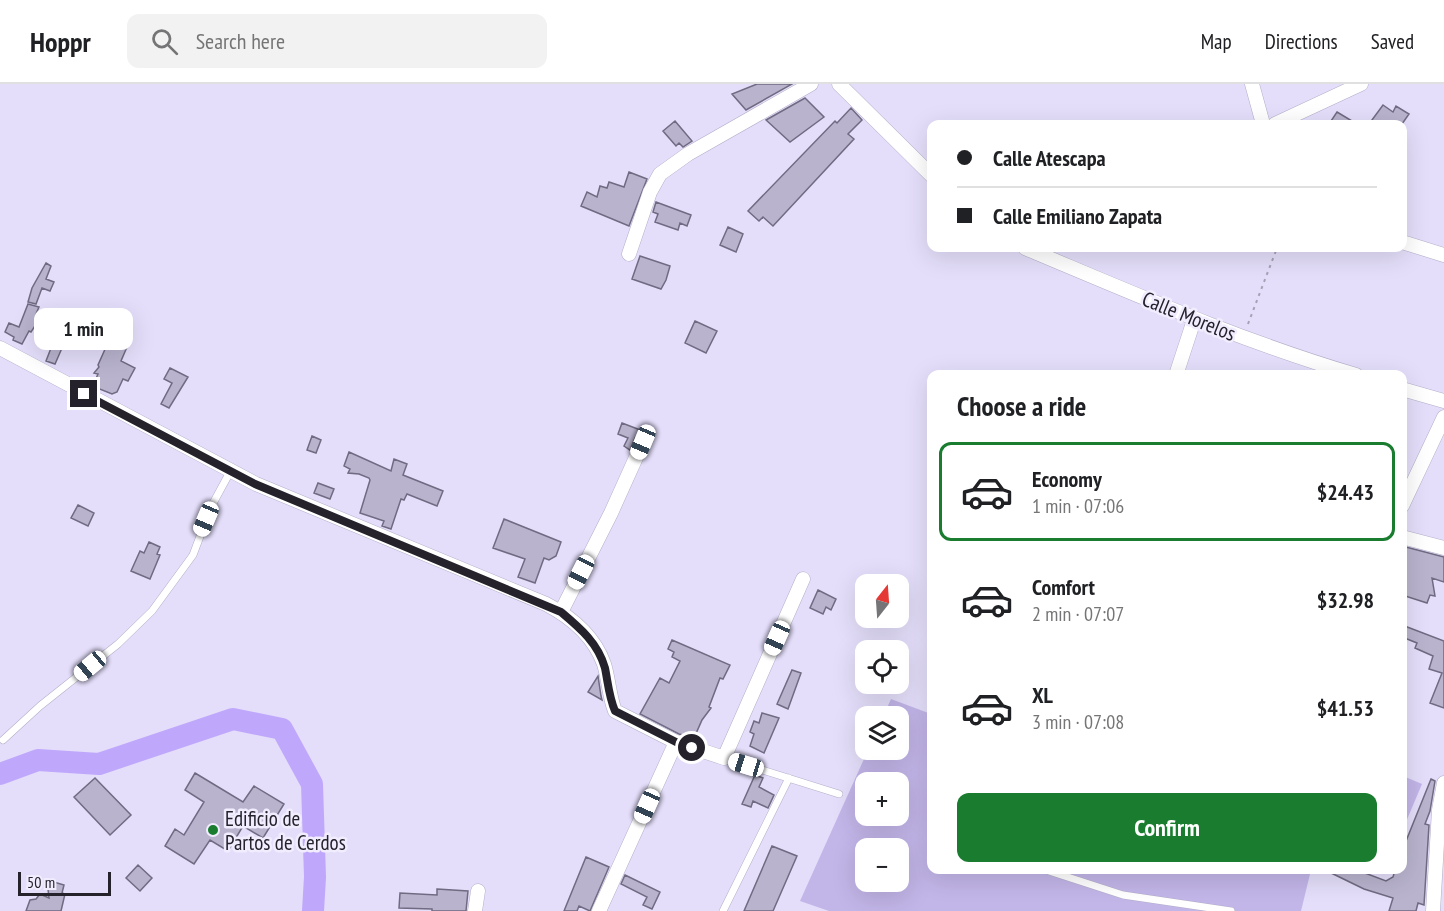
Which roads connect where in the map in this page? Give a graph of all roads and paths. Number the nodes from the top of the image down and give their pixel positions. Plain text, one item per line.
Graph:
1 (810, 84) edge
2 (839, 84) edge
3 (1252, 84) edge
4 (1361, 84) edge
5 (1262, 120) edge
6 (1284, 120) edge
7 (927, 171) edge
8 (1407, 244) edge
9 (1034, 252) edge
10 (1275, 252) edge
11 (629, 254) dead end
12 (1444, 255) edge
13 (1194, 320) junction
14 (1243, 338) junction
15 (0, 348) edge
16 (1178, 370) edge
17 (1340, 370) edge
18 (1407, 390) edge
19 (1444, 401) edge
20 (1444, 417) edge
21 (643, 442) dead end
22 (230, 472) junction
23 (1407, 495) edge
24 (1407, 538) edge
25 (1444, 548) edge
26 (803, 579) dead end
27 (561, 612) junction
28 (3, 740) dead end
29 (676, 742) junction
30 (724, 758) junction
31 (789, 778) junction
32 (1444, 783) edge
33 (839, 794) dead end
34 (1059, 874) edge
35 (478, 891) dead end
36 (476, 911) edge
37 (599, 911) edge
38 (723, 911) edge
39 (1231, 911) edge
40 (1433, 911) edge

1 - 11 street
2 - 7 street
3 - 5 street
4 - 6 street
8 - 12 street
9 - 13 street, Calle Morelos
10 - 14 path
13 - 14 street, Calle Morelos
13 - 16 street
14 - 17 street, Calle Morelos
15 - 22 street
18 - 19 street
20 - 23 street
21 - 27 street
22 - 27 street
22 - 28 lane
24 - 25 street
26 - 30 street
27 - 29 street
29 - 30 street
29 - 37 street
30 - 31 lane
31 - 33 lane
31 - 38 lane
32 - 40 street
34 - 39 lane
35 - 36 street

